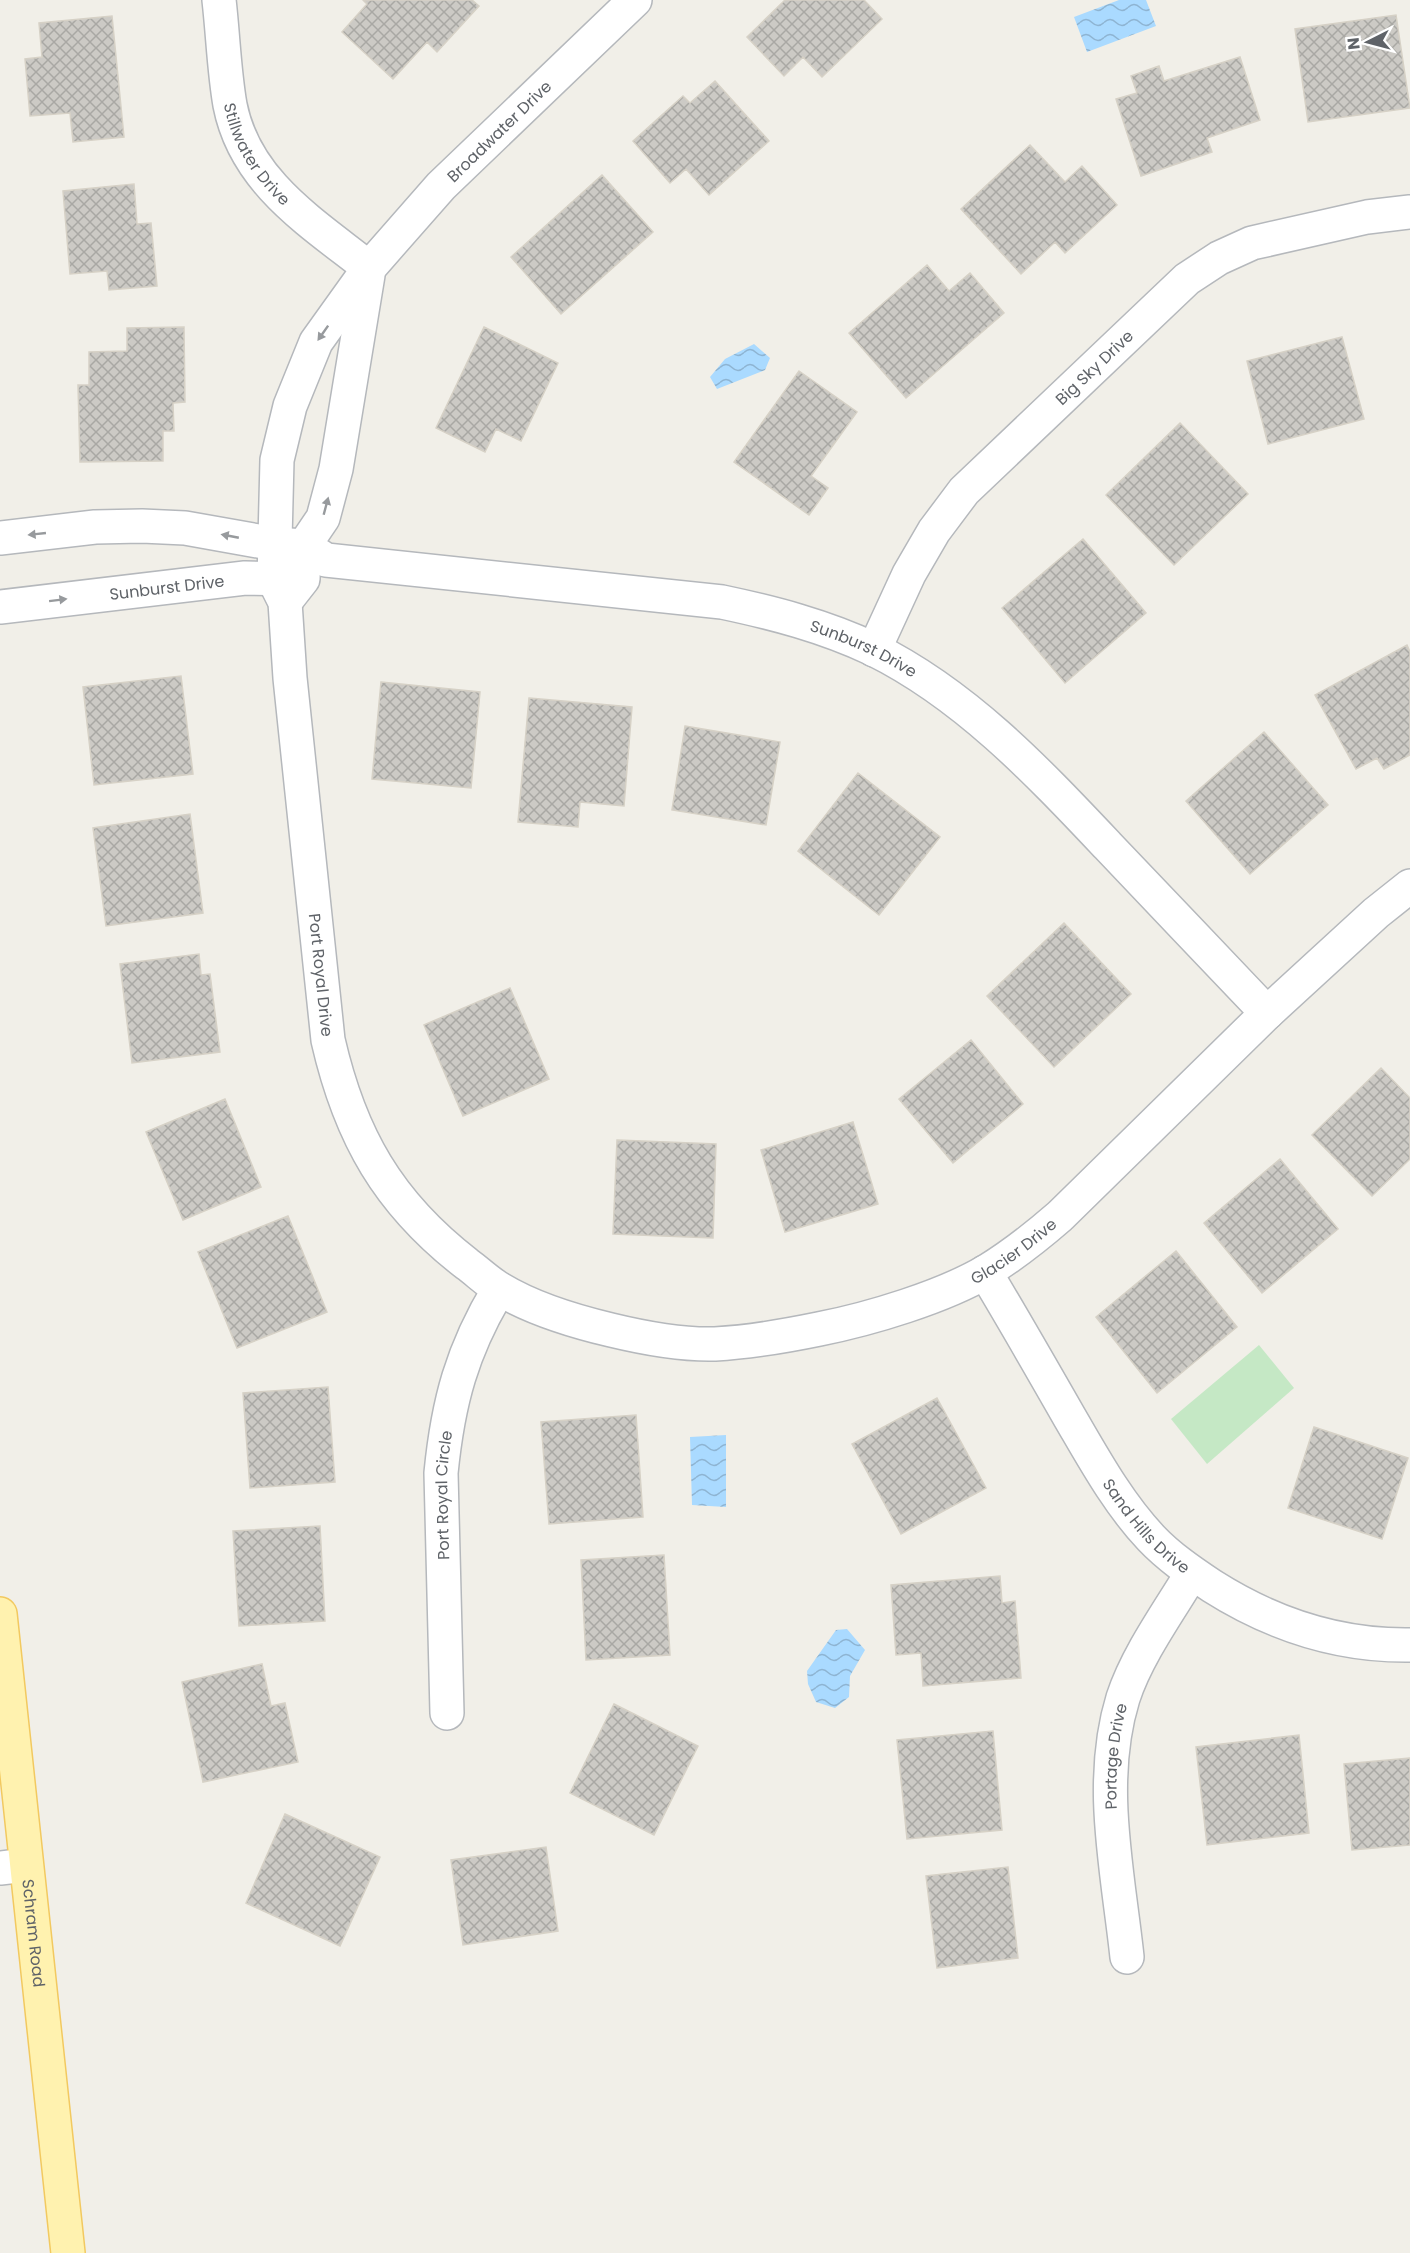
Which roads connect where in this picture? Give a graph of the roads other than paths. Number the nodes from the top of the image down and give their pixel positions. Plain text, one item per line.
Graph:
1 (219, 0) edge
2 (635, 0) edge
3 (1410, 212) edge
4 (369, 268) junction
5 (0, 538) edge
6 (295, 569) junction
7 (0, 607) edge
8 (874, 650) junction
9 (1410, 886) edge
10 (1267, 1013) junction
11 (985, 1272) junction
12 (499, 1289) junction
13 (1192, 1573) junction
14 (0, 1614) edge
15 (1410, 1645) edge
16 (447, 1713) dead end
17 (13, 1867) edge
18 (1127, 1957) dead end
19 (68, 2253) edge

1 - 4 street, Stillwater Drive
2 - 4 street, Broadwater Drive
3 - 8 street, Big Sky Drive
6 -> 4 street
4 -> 6 street, Broadwater Drive
6 -> 5 street, Sunburst Drive
7 -> 6 street, Sunburst Drive
6 - 8 street, Sunburst Drive
6 - 12 street, Port Royal Drive
8 - 10 street, Sunburst Drive
9 - 10 street, Glacier Drive
10 - 11 street, Glacier Drive
11 - 12 street, Glacier Drive
11 - 13 street, Sand Hills Drive
12 - 16 street, Port Royal Circle
13 - 15 street, Sand Hills Drive
13 - 18 street, Portage Drive
14 - 17 main road, Schram Road
17 - 19 main road, Schram Road

